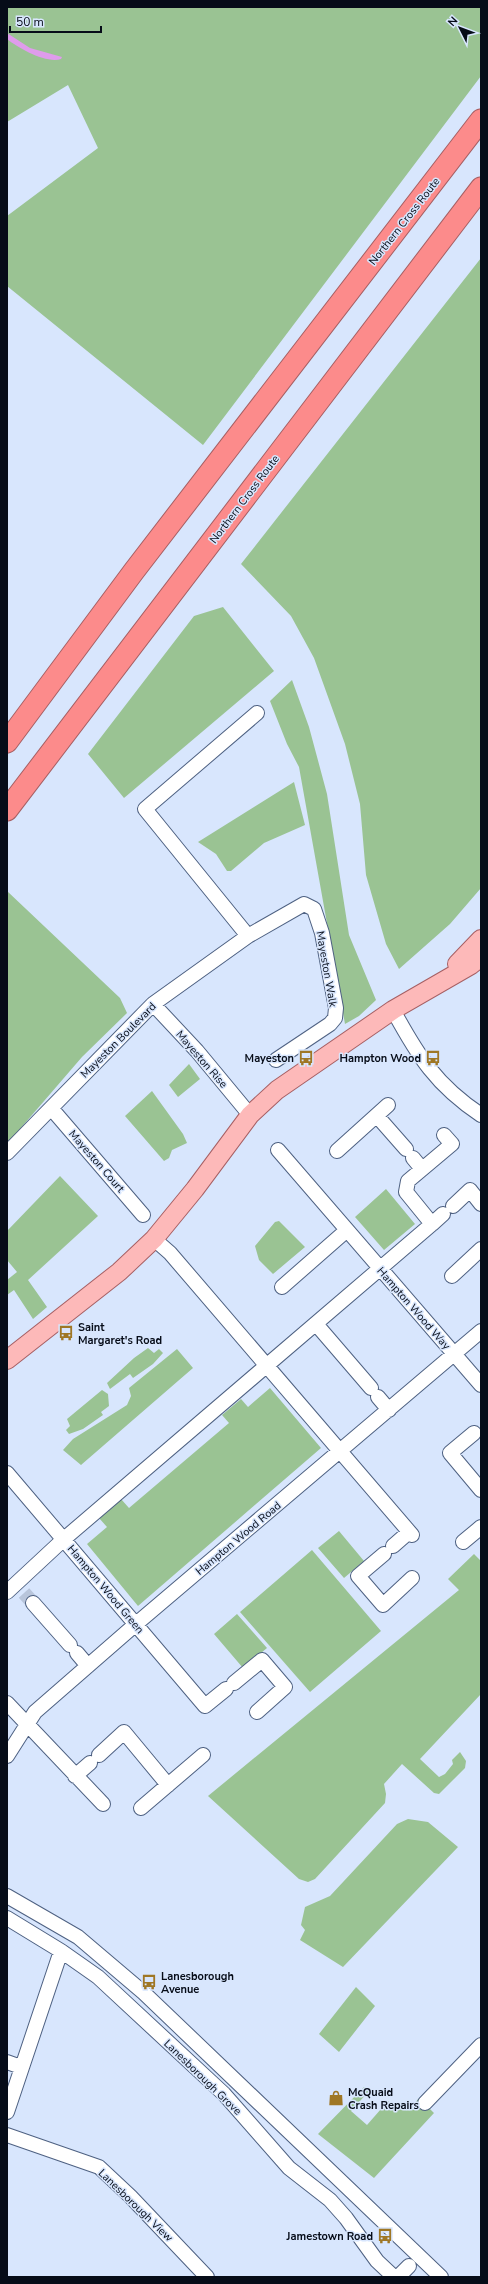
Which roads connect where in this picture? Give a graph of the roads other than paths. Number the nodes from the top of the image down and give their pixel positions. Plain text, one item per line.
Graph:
1 (481, 120) edge
2 (481, 188) edge
3 (257, 713) dead end
4 (7, 742) edge
5 (7, 810) edge
6 (304, 904) joint
7 (248, 936) junction
8 (481, 939) edge
9 (481, 957) edge
10 (441, 980) junction
11 (153, 1004) junction
12 (393, 1010) junction
13 (276, 1060) dead end
14 (388, 1105) dead end
15 (51, 1108) junction
16 (250, 1115) junction
17 (481, 1115) edge
18 (377, 1116) junction
19 (444, 1135) dead end
20 (278, 1150) dead end
21 (337, 1151) dead end
22 (7, 1153) edge
23 (422, 1169) junction
24 (481, 1204) edge
25 (143, 1215) dead end
26 (432, 1224) junction
27 (347, 1230) junction
28 (154, 1239) junction
29 (481, 1249) edge
30 (381, 1269) junction
31 (452, 1276) dead end
32 (282, 1287) dead end
33 (316, 1324) junction
34 (481, 1331) edge
35 (454, 1354) junction
36 (7, 1360) edge
37 (267, 1367) junction
38 (481, 1385) edge
39 (389, 1410) junction
40 (474, 1433) dead end
41 (340, 1452) junction
42 (7, 1473) edge
43 (481, 1490) edge
44 (481, 1527) edge
45 (64, 1539) junction
46 (463, 1542) dead end
47 (412, 1578) dead end
48 (20, 1593) edge
49 (136, 1624) junction
50 (88, 1666) junction
51 (7, 1703) edge
52 (257, 1712) dead end
53 (26, 1725) junction
54 (203, 1755) dead end
55 (7, 1756) edge
56 (75, 1776) junction
57 (168, 1785) junction
58 (103, 1804) dead end
59 (141, 1808) dead end
60 (7, 1896) edge
61 (7, 1918) edge
62 (62, 1951) junction
63 (481, 2045) edge
64 (7, 2062) edge
65 (21, 2067) junction
66 (425, 2103) dead end
67 (7, 2112) edge
68 (7, 2135) edge
69 (409, 2266) dead end
70 (207, 2277) edge
71 (394, 2277) edge
72 (398, 2277) edge
73 (442, 2277) edge

1 - 4 highway, Northern Cross Route
2 - 5 highway, Northern Cross Route
3 - 7 street
6 - 7 street, Mayeston Boulevard
6 - 13 street, Mayeston Walk
7 - 11 street, Mayeston Boulevard
8 - 10 main road
9 - 10 main road
10 - 12 main road
11 - 15 street, Mayeston Boulevard
11 - 16 street, Mayeston Rise
12 - 16 main road
12 - 17 street
14 - 18 street
15 - 22 street, Mayeston Boulevard
15 - 25 street, Mayeston Court
16 - 28 main road
18 - 21 street
18 - 23 street
19 - 23 street
20 - 27 street, Hampton Wood Way
23 - 26 street
24 - 26 street
26 - 30 street
27 - 30 street, Hampton Wood Way
27 - 32 street
28 - 36 main road
28 - 37 street
29 - 31 street
30 - 33 street
30 - 35 street, Hampton Wood Way
33 - 37 street
33 - 39 street
34 - 35 street, Hampton Wood Road
35 - 38 street, Hampton Wood Way
35 - 39 street, Hampton Wood Road
37 - 41 street
37 - 45 street
39 - 41 street, Hampton Wood Road
40 - 43 street
41 - 47 street
41 - 49 street, Hampton Wood Road
42 - 45 street, Hampton Wood Green
44 - 46 street
45 - 48 street
45 - 49 street, Hampton Wood Green
48 - 50 street
49 - 50 street, Hampton Wood Road
49 - 52 street, Hampton Wood Green
50 - 53 street, Hampton Wood Road
51 - 53 street
53 - 55 street, Hampton Wood Road
53 - 56 street
54 - 57 street
56 - 57 street
56 - 58 street
57 - 59 street
60 - 73 street
61 - 62 street, Lanesborough Grove
62 - 65 street
62 - 71 street, Lanesborough Grove
63 - 66 street
64 - 65 street
65 - 67 street
68 - 70 street, Lanesborough View
69 - 72 street

